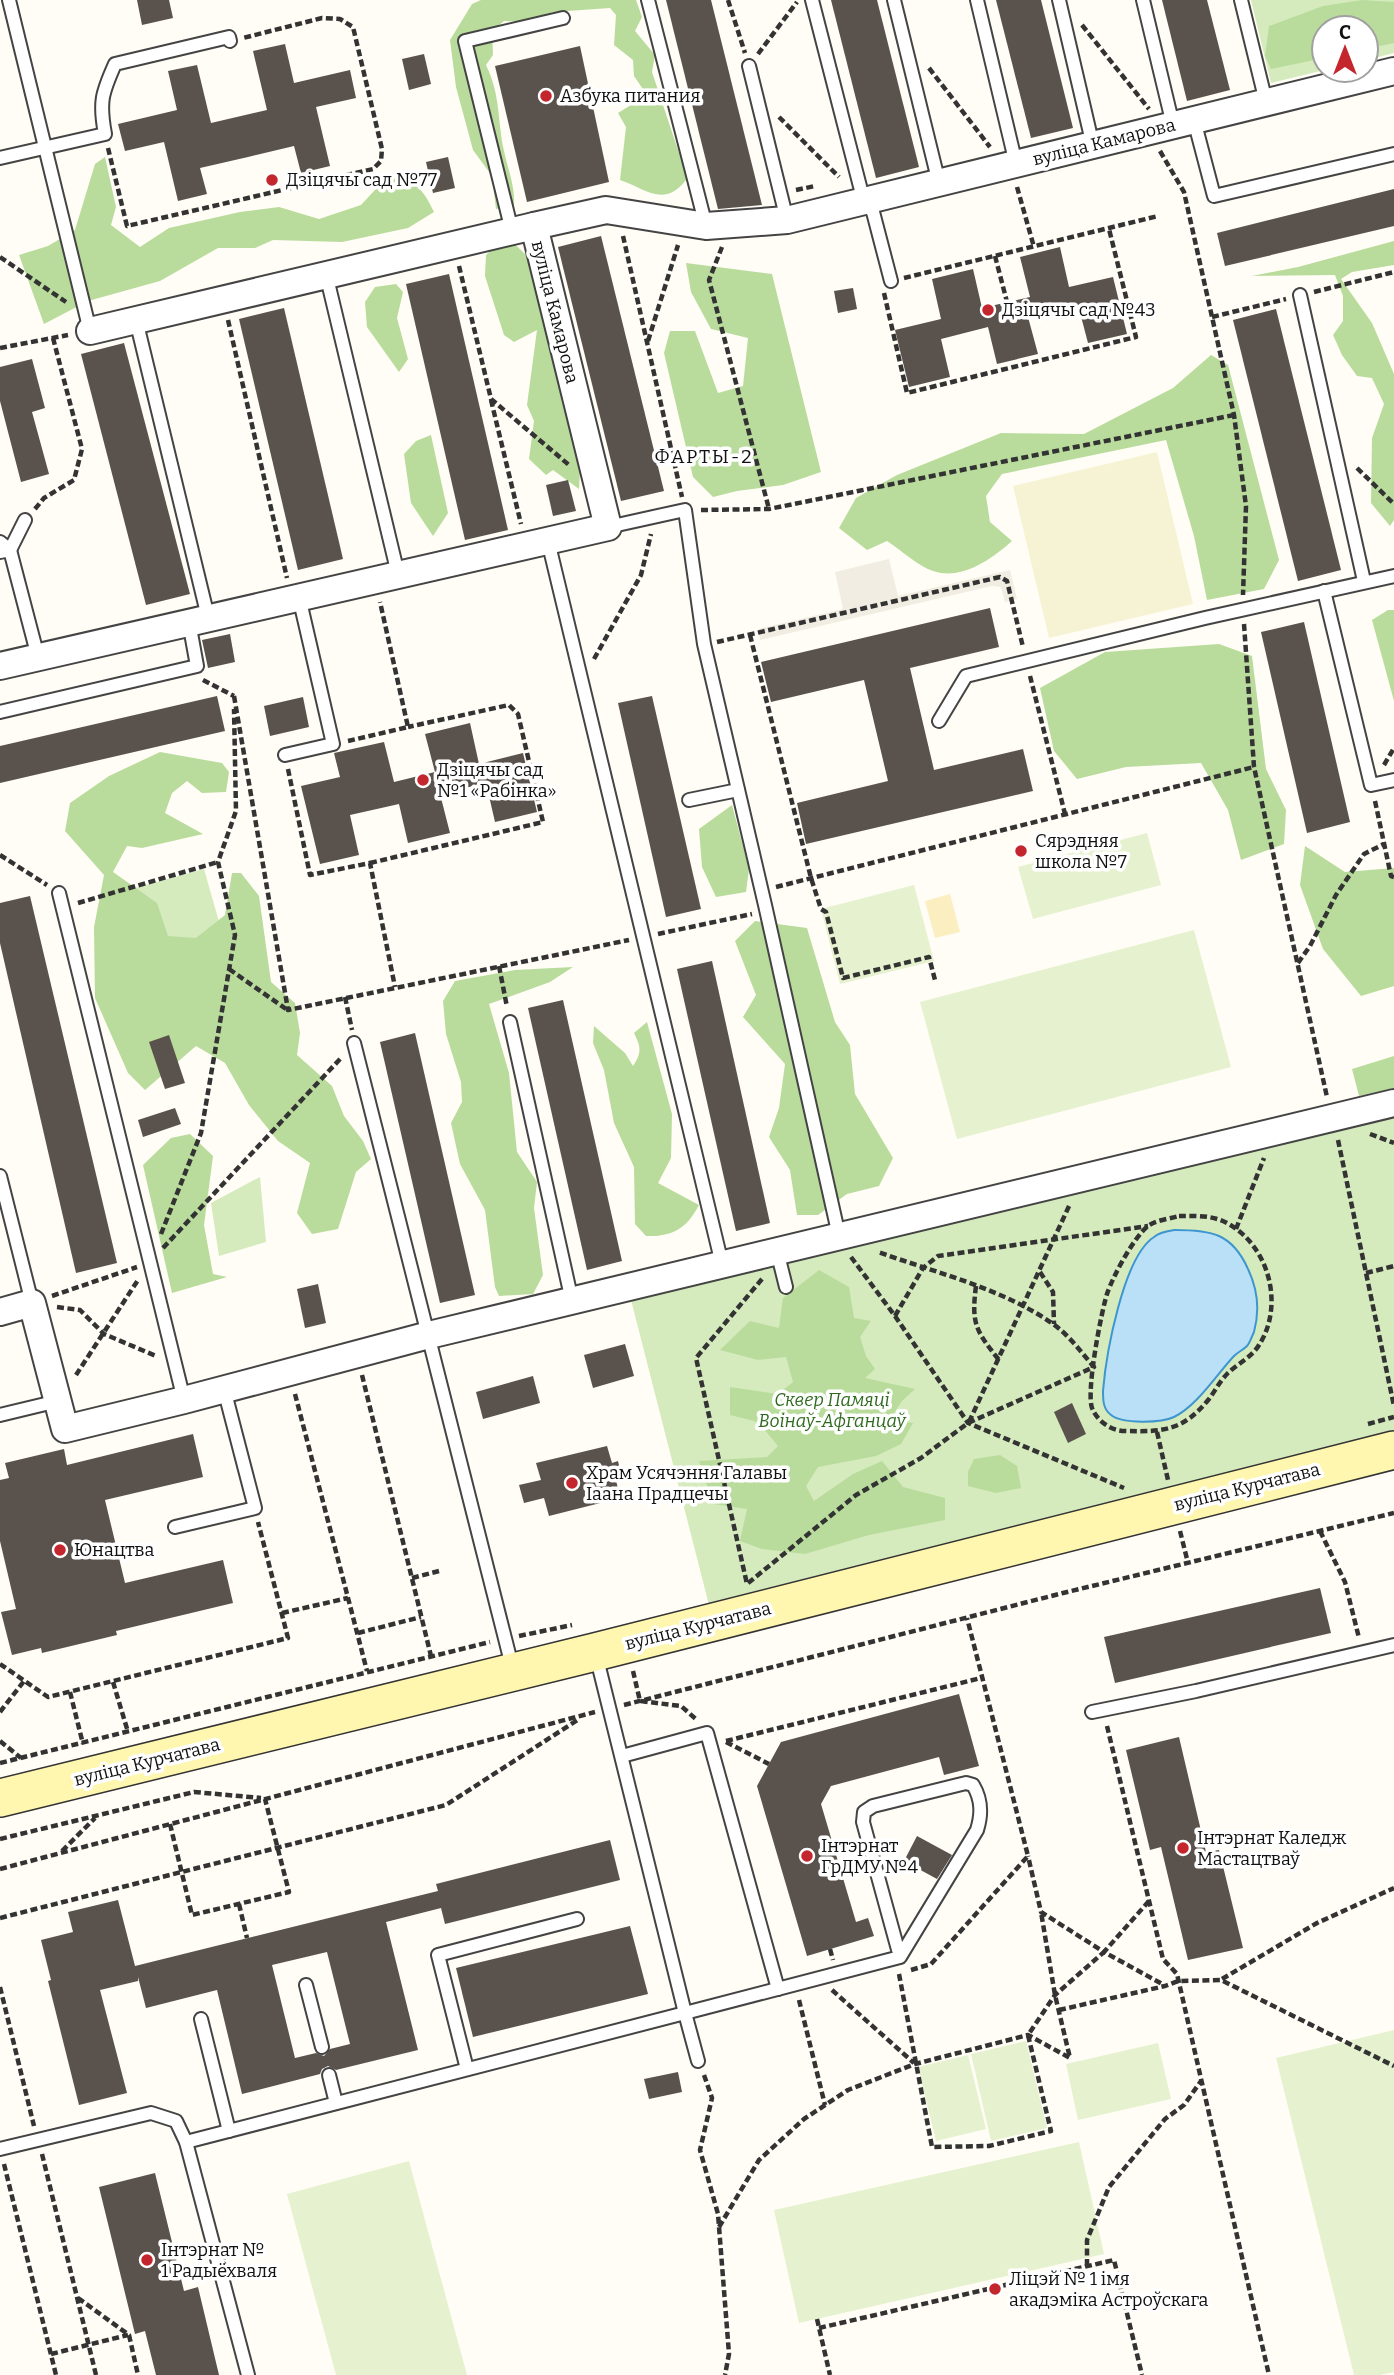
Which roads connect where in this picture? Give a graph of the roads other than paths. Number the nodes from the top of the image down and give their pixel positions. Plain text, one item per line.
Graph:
1 (9, 0) edge
2 (649, 0) edge
3 (812, 0) edge
4 (894, 0) edge
5 (977, 0) edge
6 (1059, 0) edge
7 (1143, 0) edge
8 (1241, 0) edge
9 (563, 18) dead end
10 (230, 41) road end
11 (749, 66) road end
12 (1394, 71) edge
13 (1266, 102) junction
14 (1172, 129) junction
15 (1093, 146) junction
16 (46, 149) junction
17 (1394, 155) edge
18 (0, 158) edge
19 (1013, 173) junction
20 (939, 183) junction
21 (864, 202) junction
22 (788, 220) junction
23 (523, 228) junction
24 (715, 235) junction
25 (326, 274) junction
26 (891, 281) road end
27 (1300, 295) dead end
28 (136, 319) junction
29 (88, 323) joint
30 (25, 520) road end
31 (608, 527) junction
32 (537, 543) junction
33 (3, 548) edge
34 (1394, 576) edge
35 (386, 577) junction
36 (1364, 581) junction
37 (1324, 591) junction
38 (295, 597) junction
39 (199, 619) junction
40 (38, 657) junction
41 (0, 666) edge
42 (0, 712) edge
43 (939, 721) dead end
44 (285, 755) road end
45 (1394, 780) edge
46 (738, 790) junction
47 (689, 800) dead end
48 (59, 893) road end
49 (510, 1022) road end
50 (354, 1043) road end
51 (1394, 1103) edge
52 (0, 1176) edge
53 (842, 1243) junction
54 (778, 1251) junction
55 (722, 1264) junction
56 (786, 1287) dead end
57 (572, 1301) junction
58 (32, 1303) junction
59 (0, 1312) edge
60 (429, 1335) junction
61 (224, 1389) junction
62 (184, 1400) junction
63 (58, 1401) junction
64 (0, 1415) edge
65 (1394, 1450) edge
66 (175, 1527) dead end
67 (588, 1638) junction
68 (1394, 1645) edge
69 (509, 1655) junction
70 (1098, 1711) road end
71 (622, 1756) junction
72 (0, 1798) edge
73 (577, 1919) dead end
74 (900, 1957) junction
75 (306, 1984) dead end
76 (778, 1989) junction
77 (685, 2013) junction
78 (201, 2020) dead end
79 (322, 2047) dead end
80 (698, 2061) road end
81 (467, 2069) junction
82 (329, 2075) dead end
83 (336, 2104) junction
84 (229, 2131) junction
85 (186, 2142) junction
86 (0, 2148) edge
87 (247, 2375) edge

1 - 16 lane
2 - 24 lane
3 - 21 lane
4 - 20 lane
5 - 19 lane
6 - 15 lane
7 - 14 lane
8 - 13 lane
9 - 23 lane
10 - 16 lane
11 - 22 lane
12 - 13 street, вуліца Камарова
13 - 14 street, вуліца Камарова
14 - 15 street, вуліца Камарова
14 - 17 lane
15 - 19 street, вуліца Камарова
16 - 18 lane
16 - 29 lane
19 - 20 street, вуліца Камарова
20 - 21 street, вуліца Камарова
21 - 22 street, вуліца Камарова
21 - 26 lane
22 - 24 street, вуліца Камарова
23 - 24 street, вуліца Камарова
23 - 25 street
23 - 31 street, вуліца Камарова
25 - 28 street
25 - 35 lane
27 - 36 lane
28 - 29 street
28 - 39 lane
30 - 33 lane
31 - 32 street
31 - 46 lane
32 - 35 street
32 - 55 lane
33 - 40 lane
34 - 36 lane
35 - 38 street
36 - 37 lane
37 - 43 lane
37 - 45 lane
38 - 39 street
38 - 44 lane
39 - 40 street
39 - 42 lane
40 - 41 street
46 - 47 lane
46 - 53 lane
48 - 62 lane
49 - 57 lane
50 - 60 lane
51 - 53 street
52 - 58 lane
53 - 54 street
54 - 55 street
54 - 56 lane
55 - 57 street
57 - 60 street
58 - 59 street
58 - 63 street
60 - 61 street
60 - 69 lane
61 - 62 street
61 - 66 lane
62 - 63 street
63 - 64 lane
65 - 67 main road, вуліца Курчатава
67 - 69 main road, вуліца Курчатава
67 - 71 lane
68 - 70 lane
69 - 72 main road, вуліца Курчатава
71 - 76 lane
71 - 77 lane
73 - 81 lane
74 - 74 lane
74 - 76 lane
75 - 79 lane
76 - 77 lane
77 - 80 lane
77 - 81 lane
78 - 84 lane
81 - 83 lane
82 - 83 lane
83 - 84 lane
84 - 85 lane
85 - 86 lane
85 - 87 lane

